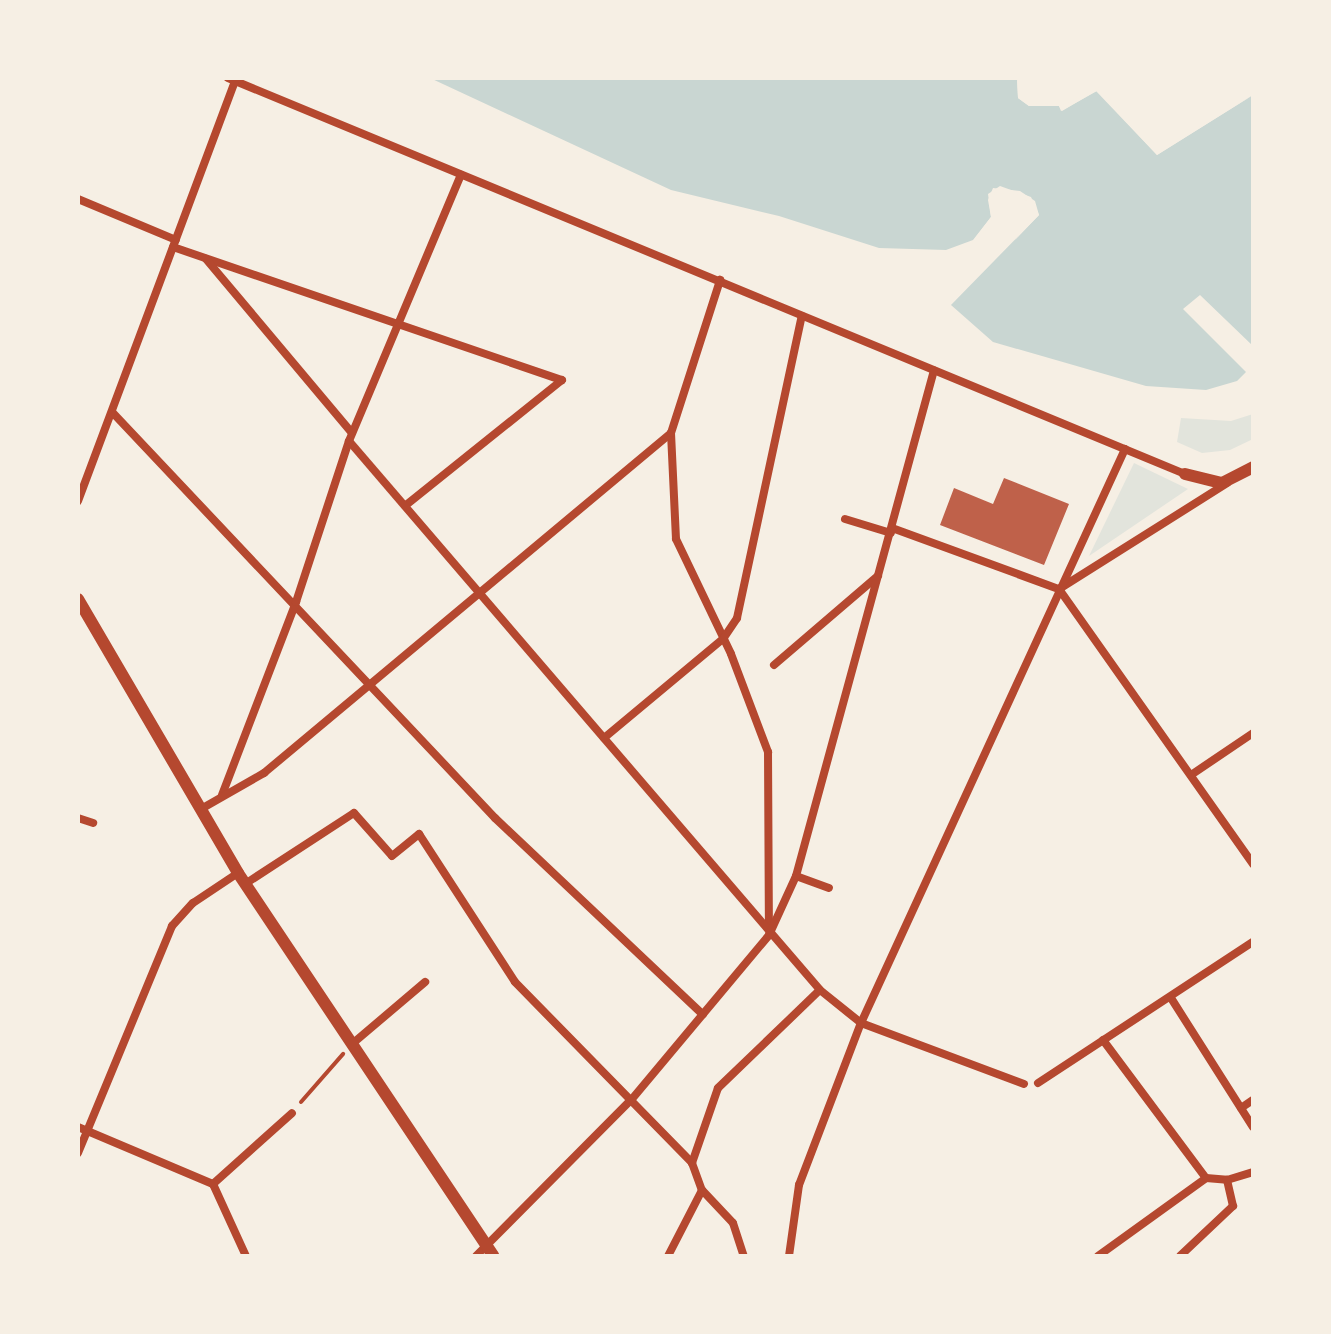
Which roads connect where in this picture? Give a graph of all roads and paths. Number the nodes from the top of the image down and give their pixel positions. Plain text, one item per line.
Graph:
1 (231, 80) edge
2 (461, 175) junction
3 (78, 199) edge
4 (175, 243) junction
5 (205, 258) junction
6 (720, 280) junction
7 (802, 316) junction
8 (397, 323) junction
9 (934, 370) junction
10 (113, 413) junction
11 (671, 433) junction
12 (351, 437) junction
13 (1125, 449) junction
14 (1253, 467) edge
15 (1185, 474) joint
16 (1231, 481) junction
17 (78, 501) edge
18 (406, 505) junction
19 (845, 519) dead end
20 (891, 530) junction
21 (879, 575) junction
22 (1059, 589) junction
23 (480, 591) junction
24 (78, 599) edge
25 (296, 602) junction
26 (723, 639) junction
27 (774, 665) dead end
28 (369, 680) junction
29 (1253, 733) edge
30 (604, 738) junction
31 (1191, 775) junction
32 (222, 796) junction
33 (201, 809) junction
34 (78, 818) edge
35 (93, 823) dead end
36 (1253, 864) edge
37 (796, 876) junction
38 (241, 878) junction
39 (829, 888) dead end
40 (769, 935) junction
41 (1253, 942) edge
42 (425, 982) dead end
43 (820, 990) junction
44 (1171, 998) junction
45 (703, 1015) junction
46 (861, 1023) junction
47 (1103, 1040) junction
48 (352, 1044) junction
49 (1038, 1083) dead end
50 (1024, 1084) dead end
51 (632, 1099) junction
52 (1253, 1100) edge
53 (1241, 1108) junction
54 (292, 1113) joint
55 (1253, 1127) edge
56 (83, 1128) edge
57 (78, 1153) edge
58 (692, 1163) junction
59 (1253, 1172) edge
60 (1206, 1178) junction
61 (1227, 1180) junction
62 (213, 1184) junction
63 (702, 1190) junction
64 (491, 1252) edge
65 (741, 1254) edge
66 (246, 1256) edge
67 (476, 1256) edge
68 (668, 1256) edge
69 (789, 1256) edge
70 (1098, 1256) edge
71 (1180, 1256) edge

1 - 2 street
1 - 4 street
2 - 6 street
2 - 8 street
3 - 4 street
4 - 5 street
4 - 10 street
5 - 8 street
5 - 12 street
6 - 7 street
6 - 11 street
7 - 9 street
7 - 26 street
8 - 12 street
8 - 18 street
9 - 13 street
9 - 20 street
10 - 17 street
10 - 25 street
11 - 23 street
11 - 26 street
12 - 18 street
12 - 25 street
13 - 15 street
13 - 22 street
14 - 16 street
15 - 16 street
16 - 22 street
18 - 23 street
19 - 20 street
20 - 21 street
20 - 22 street
21 - 27 street
21 - 37 street
22 - 31 street
22 - 46 street
23 - 28 street
23 - 30 street
24 - 33 street
25 - 28 street
25 - 32 street
26 - 30 street
26 - 40 street
28 - 32 street
28 - 45 street
29 - 31 street
30 - 40 street
31 - 36 street
32 - 33 street
33 - 38 street
34 - 35 street
37 - 39 street
37 - 40 street
38 - 48 street
38 - 51 street
38 - 56 street
40 - 43 street
40 - 45 street
41 - 44 street
42 - 48 street
43 - 46 street
43 - 58 street
44 - 47 street
44 - 53 street
45 - 51 street
46 - 50 street
46 - 69 street
47 - 49 street
47 - 60 street
48 - 54 path
48 - 64 street
51 - 58 street
51 - 64 street
52 - 53 street
53 - 55 street
54 - 62 street
56 - 57 street
56 - 62 street
58 - 63 street
59 - 61 street
60 - 61 street
60 - 70 street
61 - 71 street
62 - 66 street
63 - 65 street
63 - 68 street
64 - 67 street

